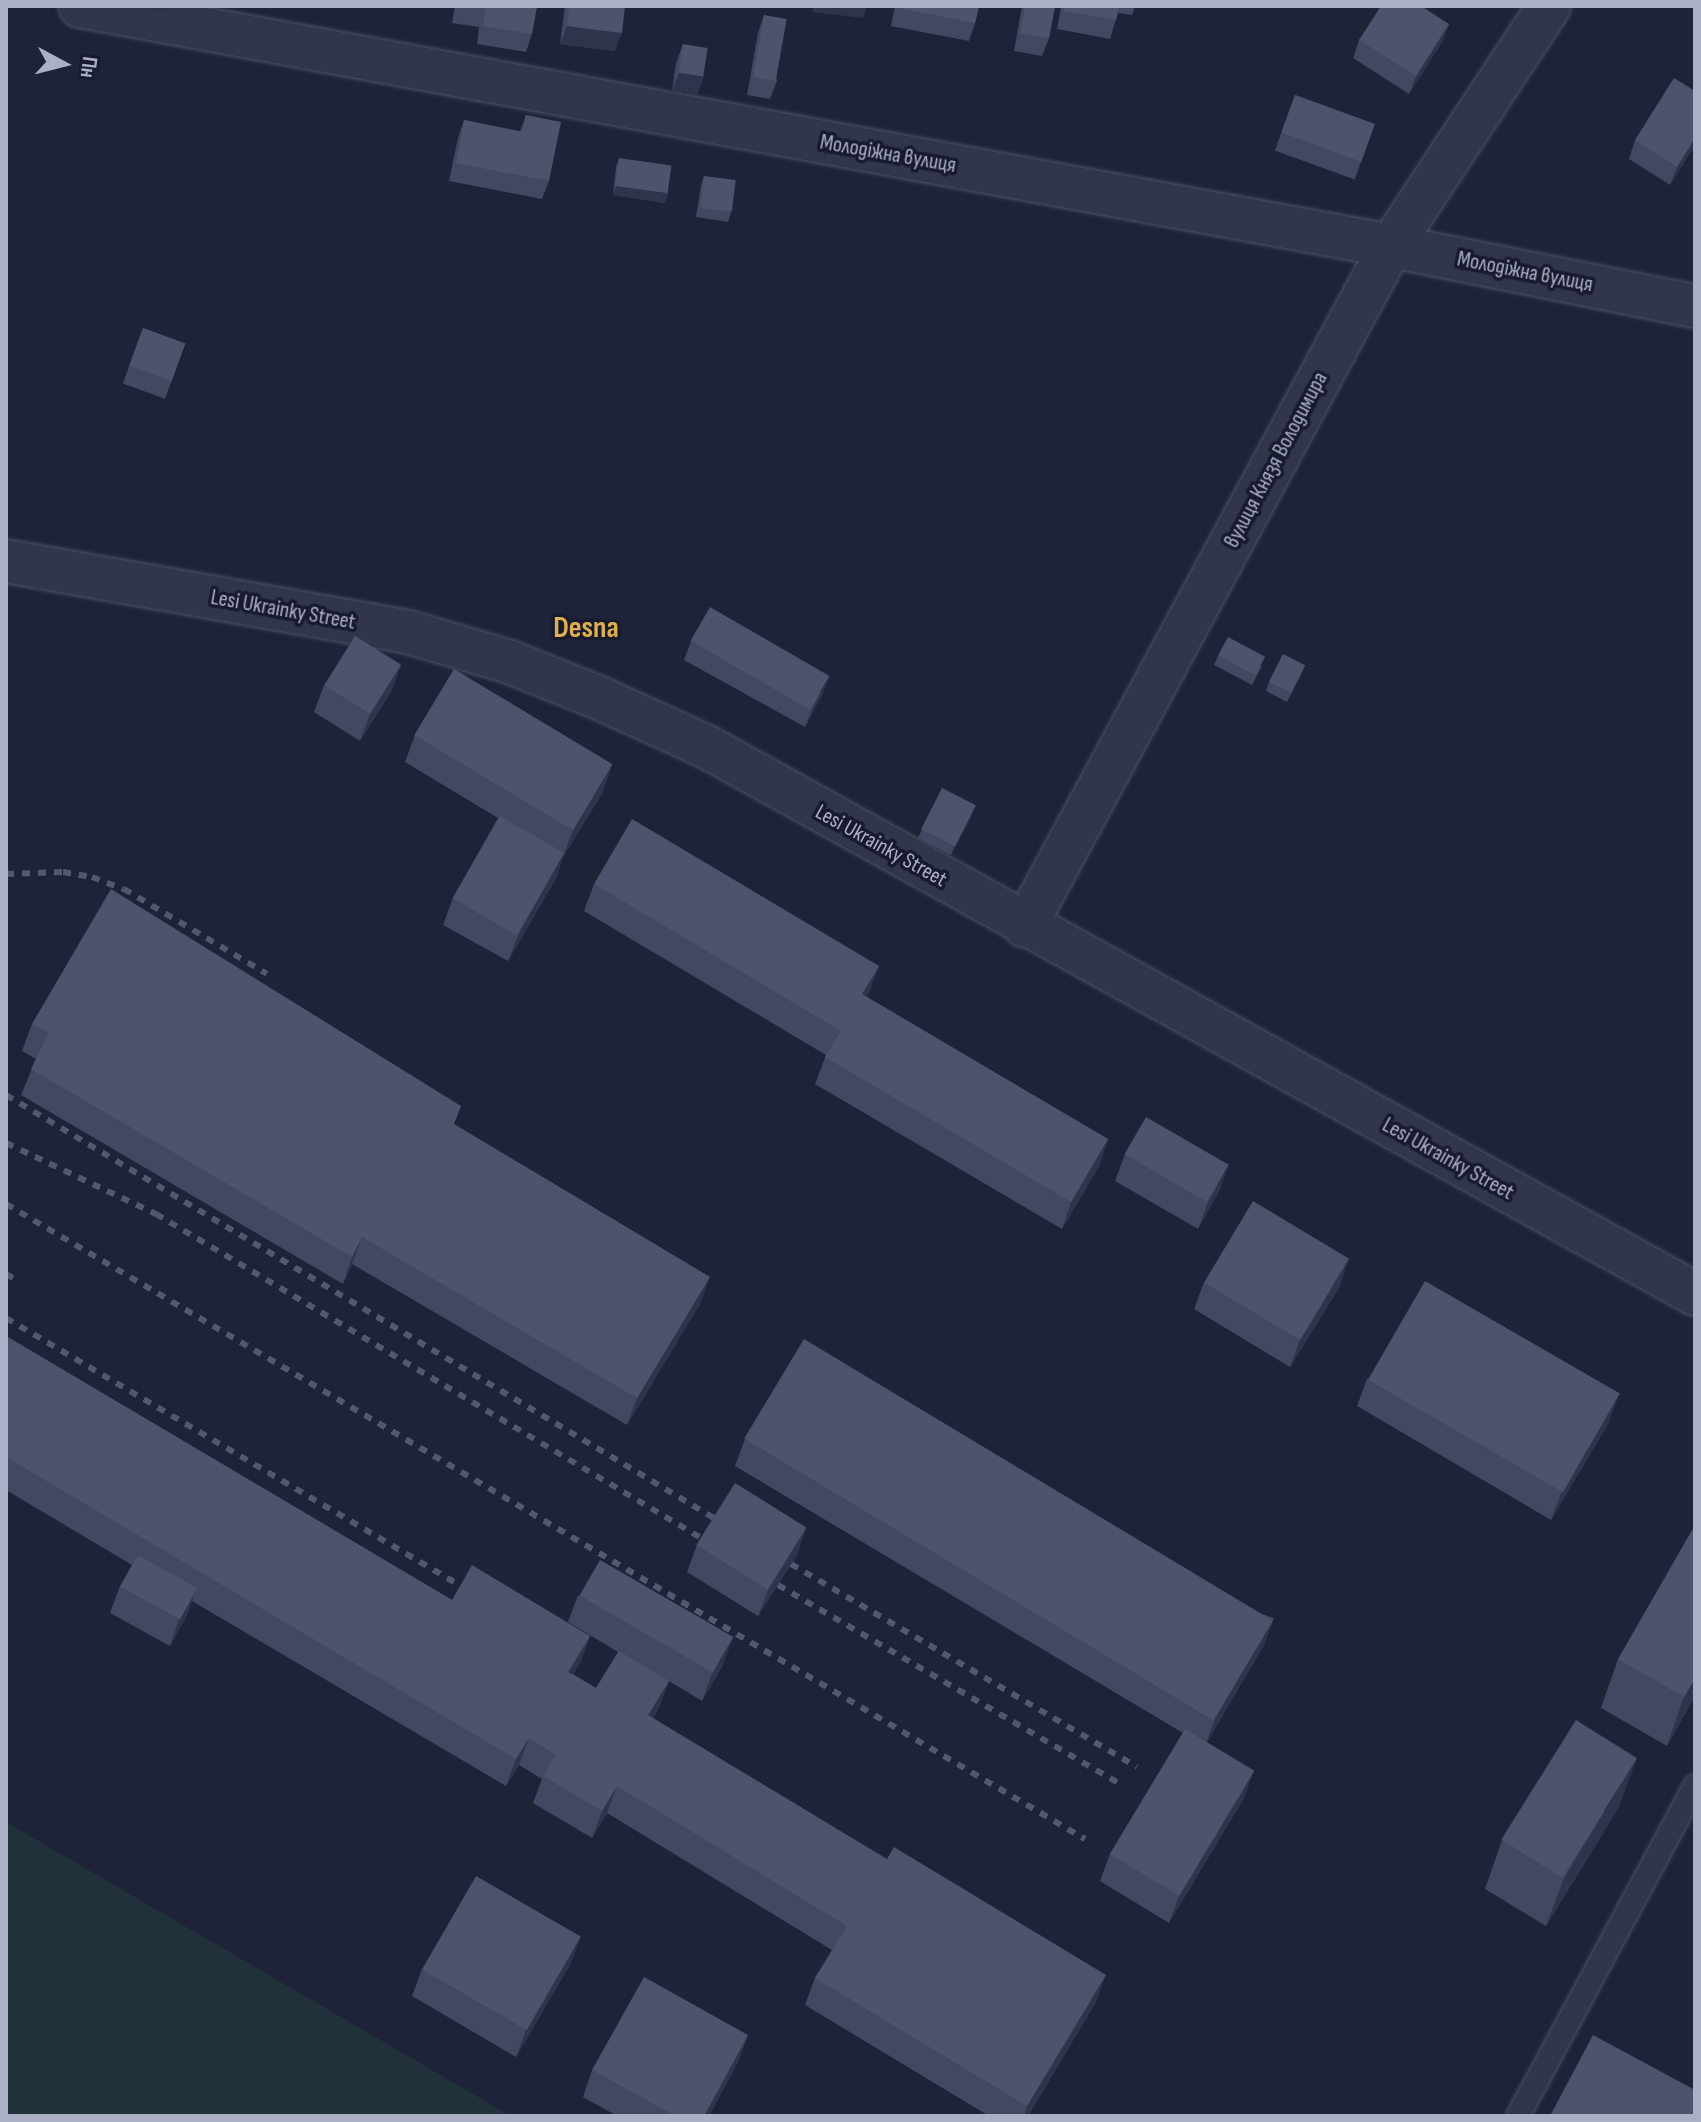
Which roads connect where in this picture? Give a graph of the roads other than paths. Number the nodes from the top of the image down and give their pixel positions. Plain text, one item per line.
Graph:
1 (80, 6) edge
2 (1549, 6) edge
3 (1391, 246) junction
4 (1695, 306) edge
5 (6, 561) edge
6 (1025, 926) junction
7 (1695, 1294) edge
8 (1695, 1786) edge
9 (1518, 2116) edge

1 - 3 street, Молодіжна вулиця
2 - 3 street, вулиця Князя Володимира
3 - 4 street, Молодіжна вулиця
3 - 6 street, вулиця Князя Володимира
5 - 6 street, Lesi Ukrainky Street
6 - 7 street, Lesi Ukrainky Street
8 - 9 lane

